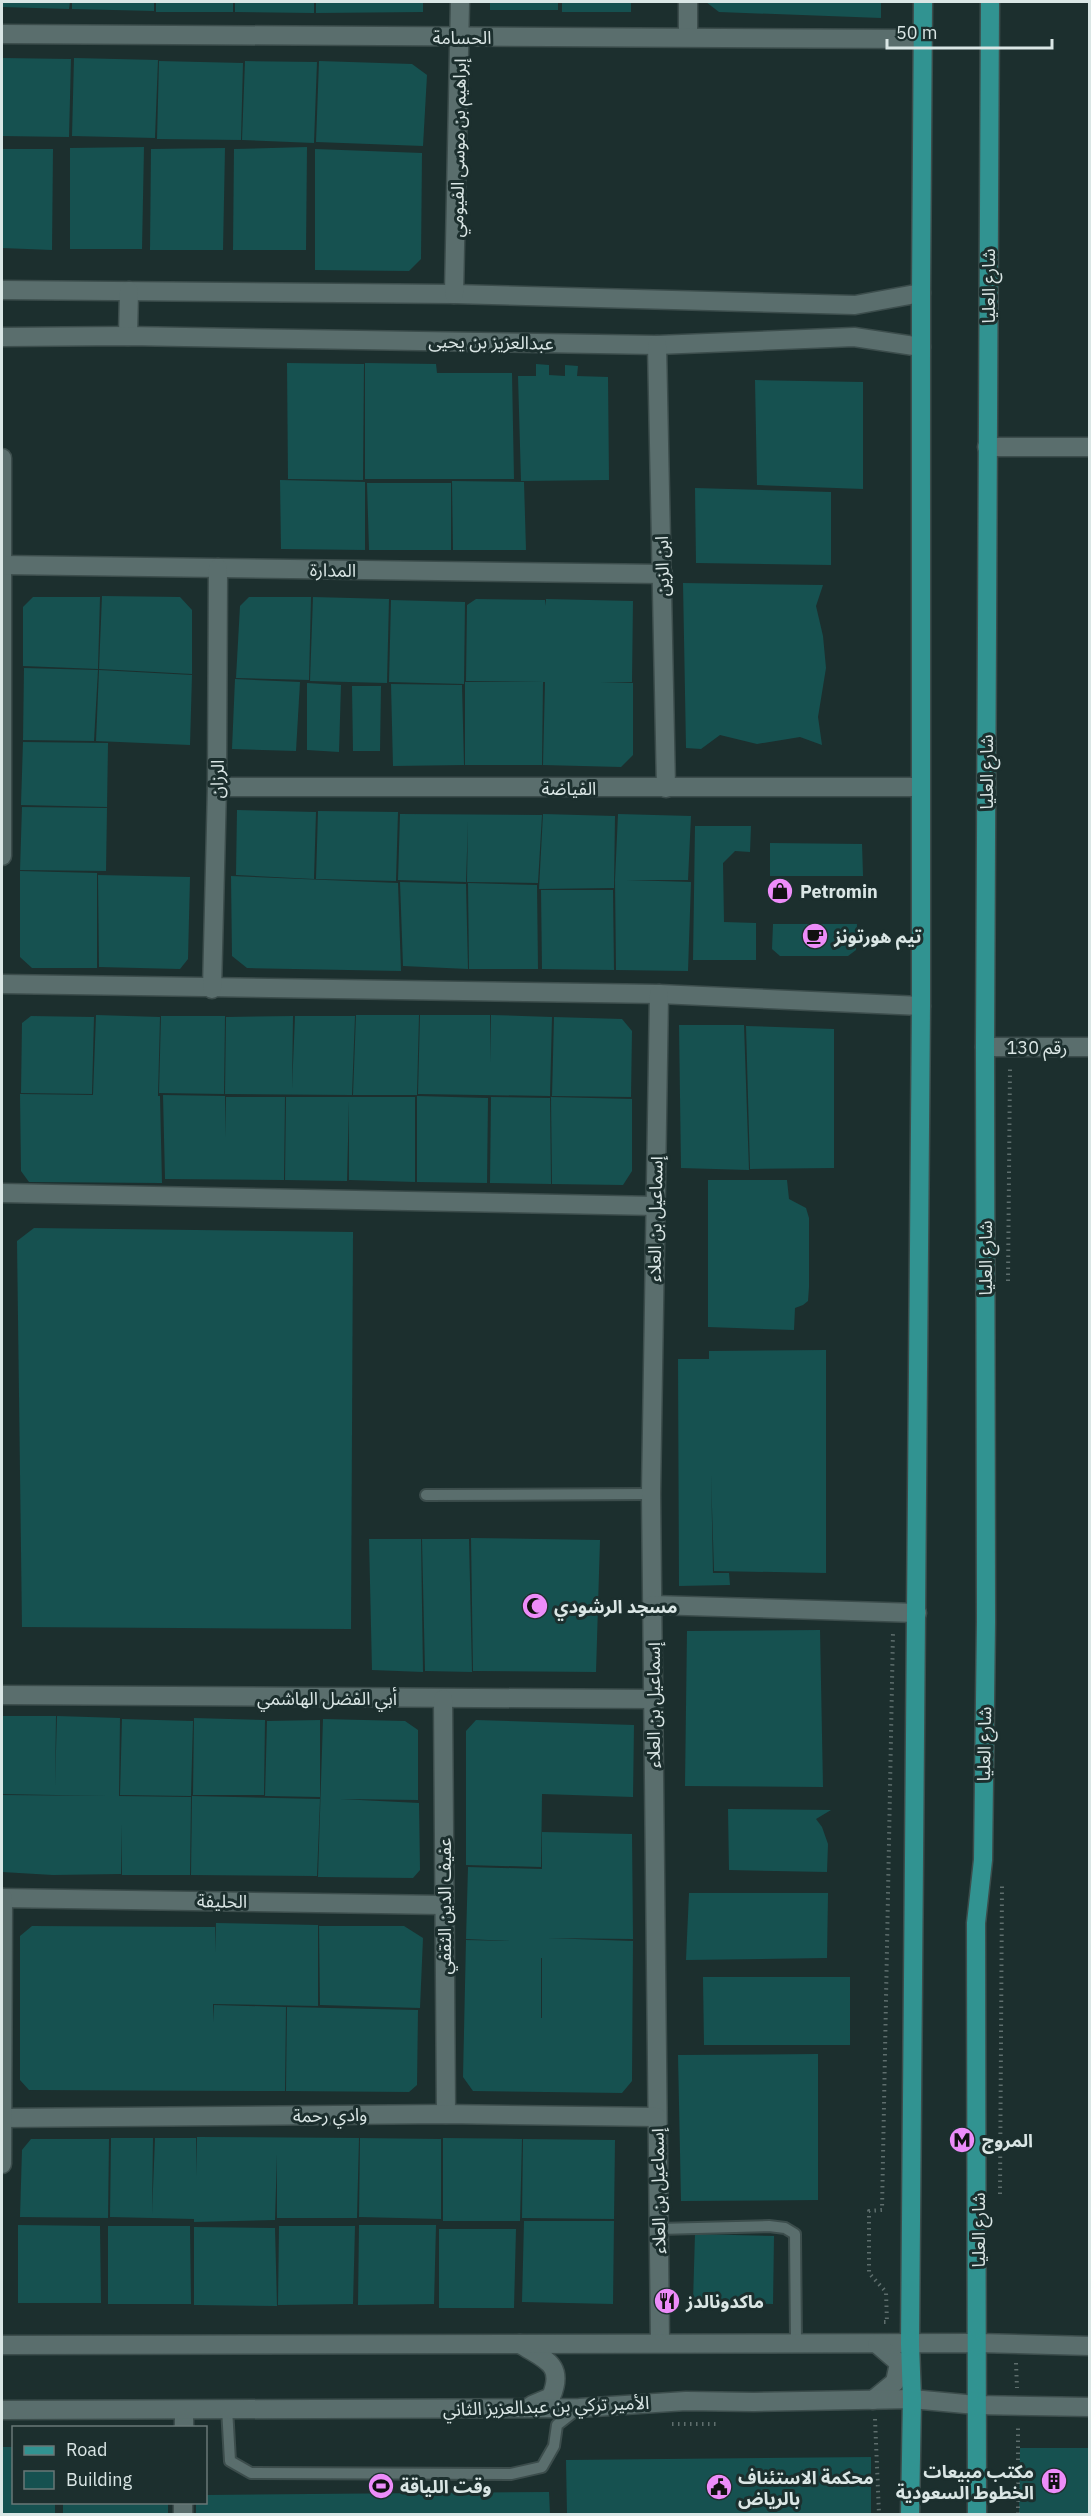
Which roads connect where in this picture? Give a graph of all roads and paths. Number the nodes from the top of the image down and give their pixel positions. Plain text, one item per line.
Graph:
1 (460, 2) edge
2 (688, 2) edge
3 (923, 2) edge
4 (990, 2) edge
5 (2, 34) edge
6 (460, 37) junction
7 (688, 37) junction
8 (923, 39) junction
9 (2, 290) edge
10 (129, 291) junction
11 (921, 292) junction
12 (454, 294) junction
13 (855, 305) junction
14 (128, 336) junction
15 (2, 337) edge
16 (854, 337) junction
17 (657, 345) junction
18 (921, 347) junction
19 (987, 447) junction
20 (1089, 447) edge
21 (2, 458) edge
22 (3, 565) junction
23 (218, 568) junction
24 (663, 574) junction
25 (218, 787) junction
26 (920, 787) junction
27 (666, 788) junction
28 (2, 856) edge
29 (2, 984) edge
30 (212, 989) junction
31 (658, 994) junction
32 (921, 1006) junction
33 (985, 1047) junction
34 (1089, 1047) edge
35 (2, 1193) edge
36 (656, 1206) junction
37 (651, 1494) junction
38 (426, 1495) dead end
39 (653, 1605) junction
40 (893, 1612) junction
41 (917, 1613) junction
42 (2, 1695) edge
43 (442, 1699) junction
44 (652, 1699) junction
45 (2, 1898) edge
46 (443, 1905) junction
47 (1001, 1997) dead end
48 (446, 2114) junction
49 (657, 2117) junction
50 (2, 2118) edge
51 (2, 2163) edge
52 (1000, 2194) dead end
53 (659, 2229) junction
54 (887, 2322) dead end
55 (660, 2343) junction
56 (796, 2343) junction
57 (978, 2343) junction
58 (519, 2344) junction
59 (877, 2344) junction
60 (910, 2344) junction
61 (1016, 2344) junction
62 (2, 2345) edge
63 (1089, 2346) edge
64 (912, 2399) junction
65 (976, 2405) junction
66 (874, 2406) junction
67 (1017, 2406) junction
68 (1089, 2407) edge
69 (227, 2408) junction
70 (524, 2408) junction
71 (579, 2408) junction
72 (2, 2410) edge
73 (184, 2419) edge
74 (879, 2514) edge
75 (910, 2514) edge
76 (977, 2514) edge
77 (1018, 2514) edge

1 - 6 street, إبراهيم بن موسى الفيومي
2 - 7 street
3 - 8 main road
4 - 19 main road, شارع العليا
5 - 6 street, الحسامة
6 - 7 street, الحسامة
6 - 12 street, إبراهيم بن موسى الفيومي
7 - 8 street, الحسامة
8 - 11 main road
9 - 10 street
10 - 12 street
10 - 14 street
11 - 13 street
11 - 18 main road
12 - 13 street
13 - 16 street
14 - 15 street, عبدالعزيز بن يحيى
14 - 17 street, عبدالعزيز بن يحيى
16 - 17 street, عبدالعزيز بن يحيى
16 - 18 street, عبدالعزيز بن يحيى
17 - 24 street, ابن الزين
18 - 26 main road
19 - 20 street
19 - 33 main road, شارع العليا
21 - 22 street
22 - 23 street, المدارة
22 - 28 street
23 - 24 street, المدارة
23 - 25 street, الرزان
24 - 27 street, ابن الزين
25 - 27 street, الفياضة
25 - 30 street, الرزان
26 - 27 street, الفياضة
26 - 32 main road
29 - 30 street
30 - 31 street
31 - 32 street
31 - 36 street, إسماعيل بن العلاء
32 - 41 main road
33 - 34 street, رقم 130
33 - 57 main road, شارع العليا
35 - 36 street
36 - 37 street, إسماعيل بن العلاء
37 - 38 lane
37 - 39 street, إسماعيل بن العلاء
39 - 40 street
39 - 44 street, إسماعيل بن العلاء
40 - 41 street
40 - 54 path
41 - 60 main road
42 - 43 street, أبي الفضل الهاشمي
43 - 44 street, أبي الفضل الهاشمي
43 - 46 street, عفيف الدين الثقفي
44 - 49 street, إسماعيل بن العلاء
45 - 46 street, الحليفة
45 - 50 street
46 - 48 street, عفيف الدين الثقفي
47 - 52 path
48 - 49 street, وادي رحمة
48 - 50 street, وادي رحمة
49 - 53 street, إسماعيل بن العلاء
50 - 51 street
53 - 55 street, إسماعيل بن العلاء
53 - 56 lane
55 - 56 street
55 - 58 street
56 - 59 street
57 - 60 street
57 - 61 street
57 - 65 main road, شارع العليا
58 - 62 street
58 - 70 street
59 - 60 street
59 - 66 street
60 - 64 main road
61 - 63 street
61 - 67 path
64 - 65 street, الأمير تركي بن عبدالعزيز الثاني
64 - 66 street, الأمير تركي بن عبدالعزيز الثاني
64 - 75 main road
65 - 67 street, الأمير تركي بن عبدالعزيز الثاني
65 - 76 main road, شارع العليا
66 - 71 street, الأمير تركي بن عبدالعزيز الثاني
66 - 74 path
67 - 68 street, الأمير تركي بن عبدالعزيز الثاني
67 - 77 path
69 - 70 street, الأمير تركي بن عبدالعزيز الثاني
69 - 71 lane
69 - 73 street, الأمير تركي بن عبدالعزيز الثاني
70 - 71 street, الأمير تركي بن عبدالعزيز الثاني
72 - 73 street, الأمير تركي بن عبدالعزيز الثاني

